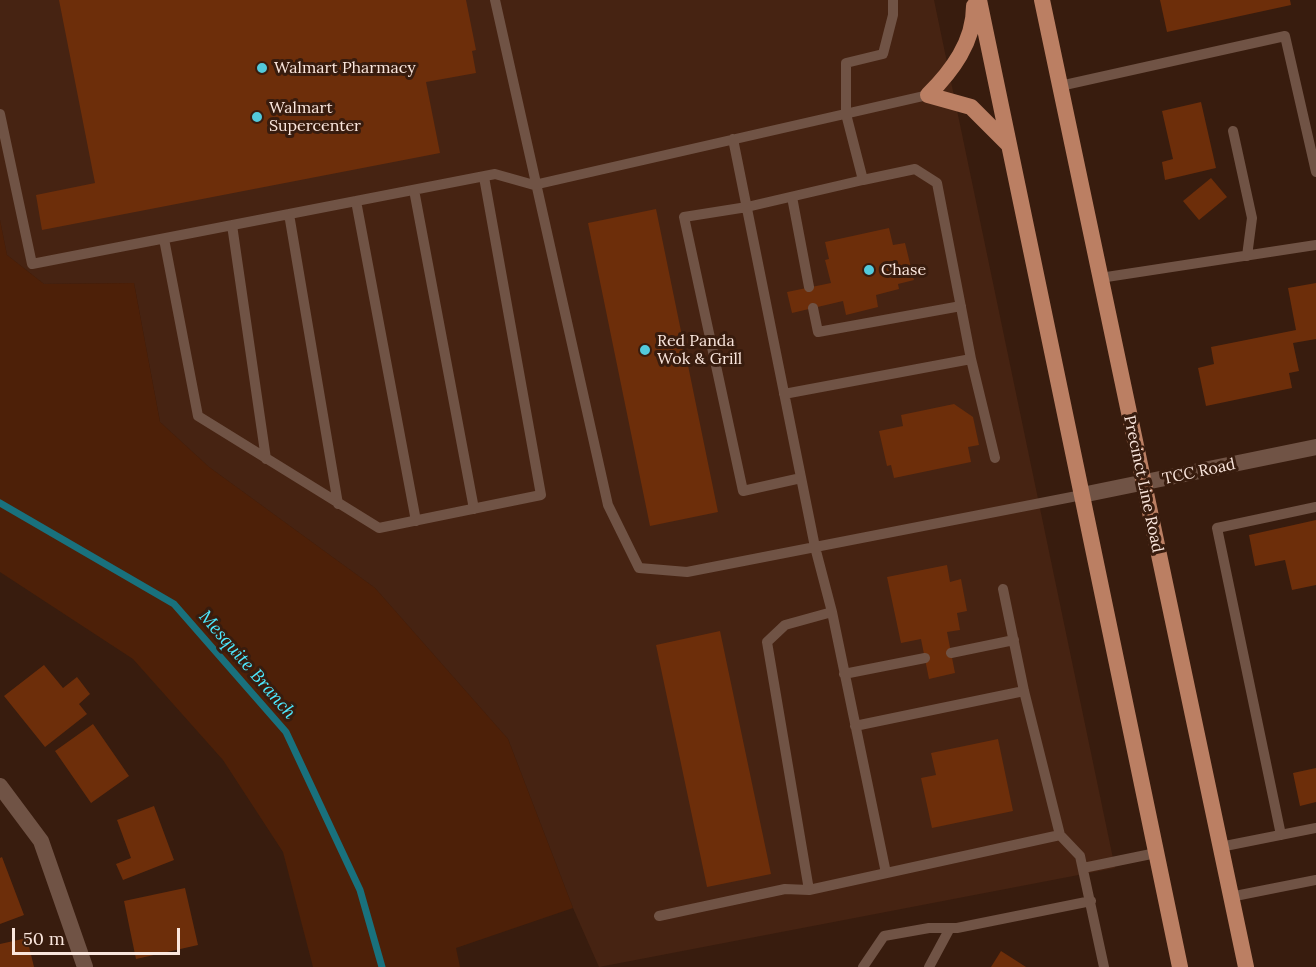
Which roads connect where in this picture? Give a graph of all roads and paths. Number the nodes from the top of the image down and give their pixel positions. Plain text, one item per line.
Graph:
1 (495, 0) edge
2 (893, 0) edge
3 (974, 0) edge
4 (979, 0) edge
5 (1042, 0) edge
6 (1060, 86) junction
7 (928, 95) junction
8 (0, 114) edge
9 (846, 114) junction
10 (1233, 131) dead end
11 (733, 139) junction
12 (1010, 146) junction
13 (1316, 172) edge
14 (484, 177) junction
15 (863, 180) junction
16 (534, 184) junction
17 (414, 190) junction
18 (792, 197) junction
19 (356, 201) junction
20 (747, 207) junction
21 (289, 214) junction
22 (232, 225) junction
23 (164, 239) junction
24 (1316, 245) edge
25 (1247, 256) junction
26 (1100, 278) junction
27 (809, 287) dead end
28 (961, 306) junction
29 (813, 308) dead end
30 (971, 359) junction
31 (784, 394) junction
32 (1316, 447) edge
33 (995, 458) dead end
34 (266, 459) junction
35 (801, 478) junction
36 (1143, 483) junction
37 (1082, 495) junction
38 (338, 504) junction
39 (1316, 507) edge
40 (474, 509) junction
41 (416, 521) junction
42 (815, 547) junction
43 (1003, 589) dead end
44 (832, 612) junction
45 (1014, 640) junction
46 (951, 653) dead end
47 (925, 658) dead end
48 (844, 675) junction
49 (1024, 691) junction
50 (855, 726) junction
51 (0, 786) edge
52 (1316, 828) edge
53 (1060, 835) junction
54 (1281, 835) junction
55 (1220, 847) junction
56 (1156, 853) junction
57 (1083, 868) junction
58 (886, 873) junction
59 (1316, 880) edge
60 (808, 890) junction
61 (1230, 897) junction
62 (1091, 901) junction
63 (659, 916) dead end
64 (950, 928) junction
65 (85, 967) edge
66 (863, 967) edge
67 (929, 967) edge
68 (1104, 967) edge
69 (1180, 967) edge
70 (1246, 967) edge

1 - 16 lane
2 - 9 lane
3 - 7 main road
4 - 12 main road
5 - 6 main road, Precinct Line Road
6 - 13 lane
6 - 26 main road, Precinct Line Road
7 - 9 lane
7 - 12 main road
8 - 23 lane
9 - 11 lane
9 - 15 lane
10 - 25 lane
11 - 16 lane
11 - 20 lane
12 - 37 main road
14 - 16 lane
14 - 17 lane
14 - 40 lane
15 - 18 lane
15 - 28 lane
16 - 42 lane
17 - 19 lane
17 - 40 lane
18 - 20 lane
18 - 27 lane
19 - 21 lane
19 - 41 lane
20 - 31 lane
20 - 35 lane
21 - 22 lane
21 - 38 lane
22 - 23 lane
22 - 34 lane
23 - 34 lane
24 - 25 lane
25 - 26 lane
26 - 36 main road, Precinct Line Road
28 - 29 lane
28 - 30 lane
30 - 31 lane
30 - 33 lane
31 - 35 lane
32 - 36 street, TCC Road
34 - 38 lane
35 - 42 lane
36 - 37 street, TCC Road
36 - 55 main road, Precinct Line Road
37 - 42 lane
37 - 56 main road
38 - 41 lane
39 - 54 lane
40 - 41 lane
42 - 44 lane
43 - 45 lane
44 - 48 lane
44 - 60 lane
45 - 46 lane
45 - 49 lane
47 - 48 lane
48 - 50 lane
49 - 50 lane
49 - 53 lane
50 - 58 lane
51 - 65 street
52 - 54 lane
53 - 57 lane
53 - 58 lane
54 - 55 lane
55 - 61 main road, Precinct Line Road
56 - 57 lane
56 - 69 main road
57 - 62 lane
58 - 60 lane
59 - 61 lane
60 - 63 lane
61 - 70 main road, Precinct Line Road
62 - 64 lane
62 - 68 lane
64 - 66 lane
64 - 67 lane

